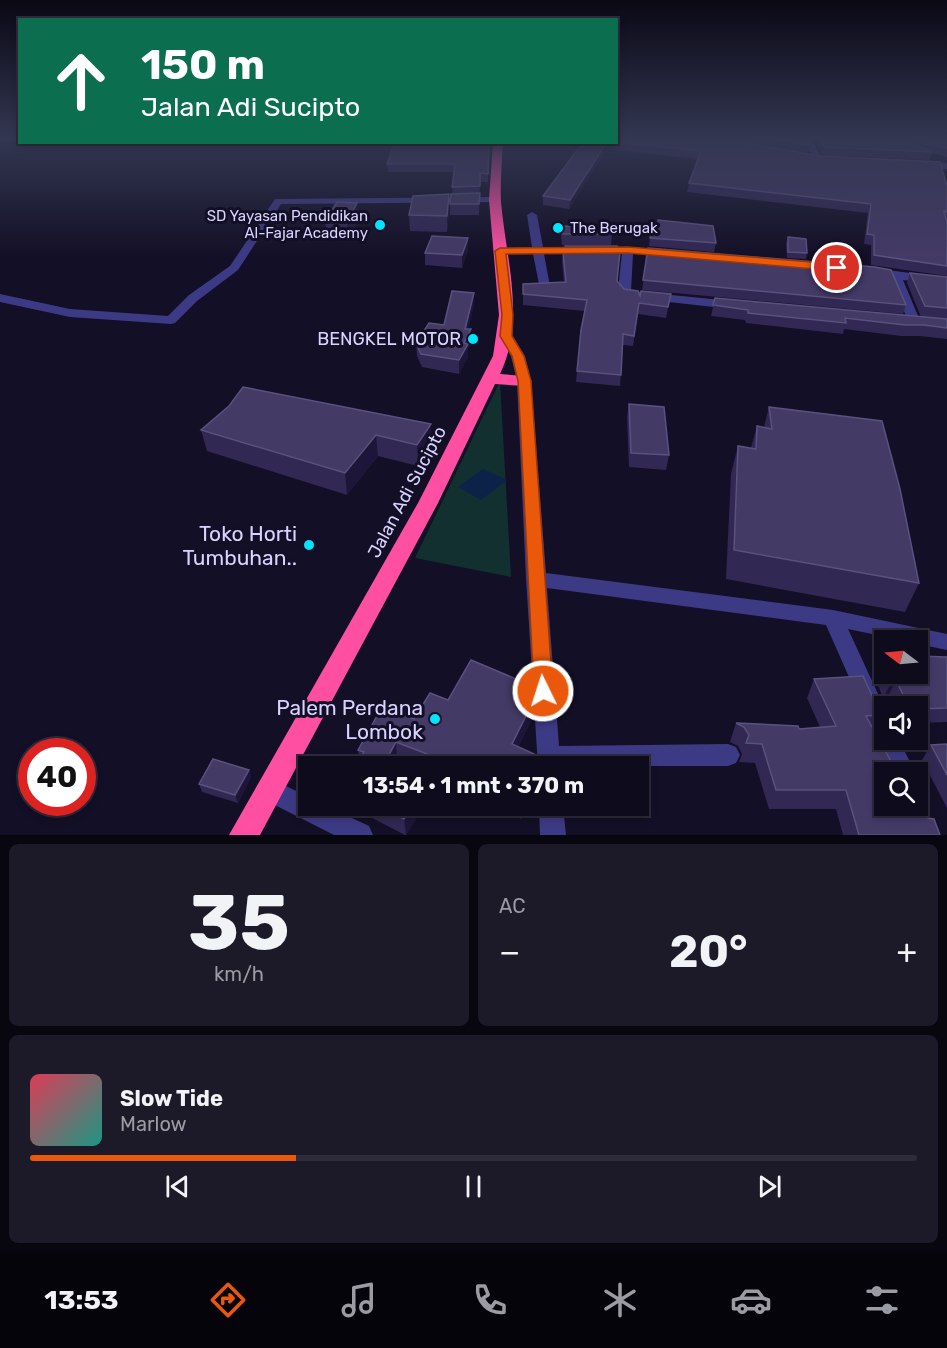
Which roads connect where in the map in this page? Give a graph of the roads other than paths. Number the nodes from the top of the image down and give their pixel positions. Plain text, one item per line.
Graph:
1 (496, 179) edge
2 (495, 200) junction
3 (532, 215) dead end
4 (535, 250) junction
5 (628, 250) junction
6 (500, 251) junction
7 (675, 254) edge
8 (860, 270) edge
9 (895, 276) junction
10 (947, 282) edge
11 (544, 286) edge
12 (0, 298) edge
13 (740, 305) edge
14 (914, 322) edge
15 (506, 336) junction
16 (491, 379) junction
17 (524, 381) junction
18 (535, 579) junction
19 (833, 618) junction
20 (947, 642) edge
21 (874, 709) edge
22 (728, 755) dead end
23 (549, 756) edge
24 (649, 758) edge
25 (269, 790) junction
26 (552, 816) edge
27 (244, 835) edge
28 (360, 835) edge
29 (553, 835) edge

1 - 2 highway, Jalan Adi Sucipto
2 - 6 highway, Jalan Adi Sucipto
2 - 12 street
3 - 4 street
4 - 5 street
4 - 6 street
4 - 11 street
5 - 7 street
5 - 13 street
6 - 15 highway, Jalan Adi Sucipto
8 - 9 street
9 - 10 street
9 - 14 street
15 - 16 highway, Jalan Adi Sucipto
15 - 17 street
16 - 17 highway
16 - 25 highway, Jalan Adi Sucipto
17 - 18 street
18 - 19 street
18 - 23 street
19 - 20 street
19 - 21 street
22 - 24 street
25 - 27 highway, Jalan Adi Sucipto
25 - 28 street
26 - 29 street

